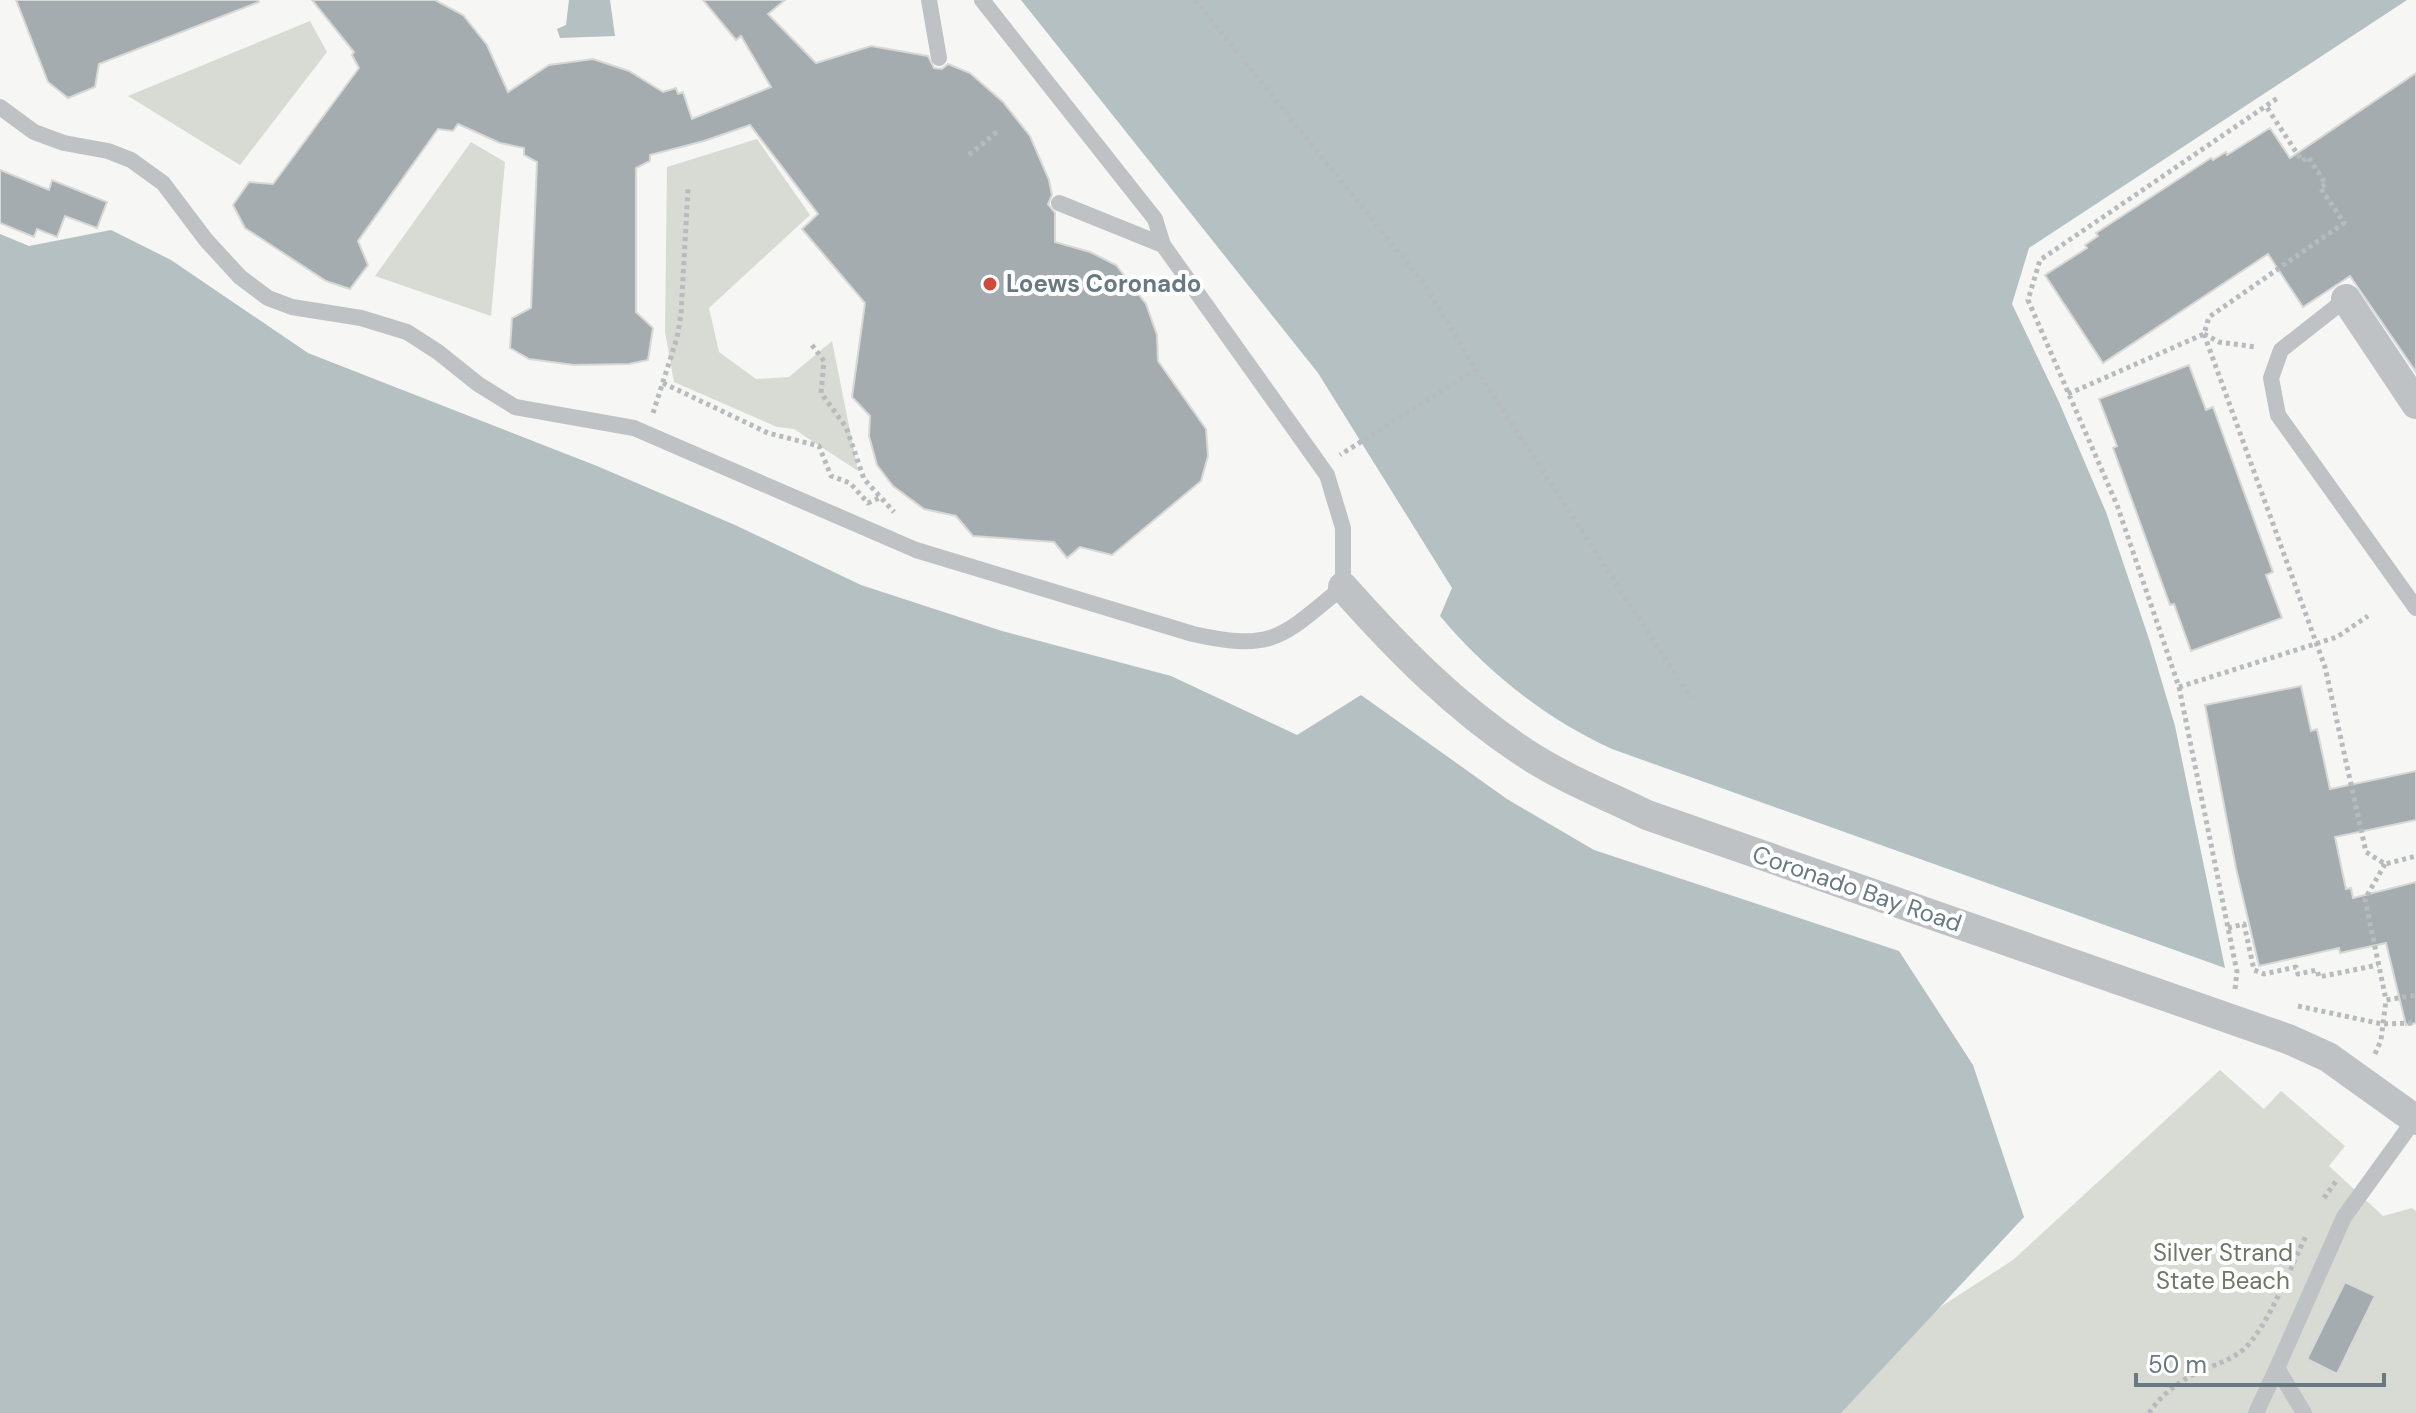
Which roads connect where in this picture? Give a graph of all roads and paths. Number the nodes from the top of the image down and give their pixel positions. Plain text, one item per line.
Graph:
1 (929, 0) edge
2 (982, 0) edge
3 (1195, 0) edge
4 (939, 58) dead end
5 (2279, 97) dead end
6 (2266, 106) junction
7 (0, 107) edge
8 (999, 130) dead end
9 (969, 155) dead end
10 (688, 189) dead end
11 (1059, 203) dead end
12 (1163, 245) junction
13 (2346, 299) joint
14 (2204, 334) junction
15 (812, 345) dead end
16 (2281, 350) junction
17 (1476, 369) junction
18 (663, 383) junction
19 (2068, 394) junction
20 (2416, 404) edge
21 (645, 433) junction
22 (1340, 455) dead end
23 (879, 498) junction
24 (904, 519) dead end
25 (1343, 587) junction
26 (2416, 608) edge
27 (2368, 616) dead end
28 (2316, 644) junction
29 (2179, 687) junction
30 (1691, 698) dead end
31 (2416, 856) edge
32 (2385, 864) junction
33 (2228, 928) junction
34 (2378, 965) junction
35 (2237, 972) dead end
36 (2236, 989) dead end
37 (2250, 993) dead end
38 (2416, 995) edge
39 (2386, 1000) junction
40 (2293, 1005) dead end
41 (2416, 1023) edge
42 (2382, 1024) junction
43 (2373, 1058) dead end
44 (2416, 1120) edge
45 (2346, 1170) dead end
46 (2321, 1204) dead end
47 (2308, 1231) dead end
48 (2277, 1368) junction
49 (2149, 1413) edge
50 (2256, 1413) edge
51 (2304, 1413) edge

1 - 4 lane
2 - 12 lane
3 - 17 path
5 - 6 path
6 - 14 path
6 - 19 path
7 - 21 lane
8 - 9 path
10 - 18 path
11 - 12 lane
12 - 25 lane
13 - 16 lane
13 - 20 street
14 - 16 path
14 - 19 path
14 - 28 path
15 - 23 path
16 - 26 lane
17 - 22 path
17 - 30 path
18 - 21 path
18 - 23 path
19 - 29 path
21 - 25 lane
23 - 24 path
25 - 44 street, Coronado Bay Road
27 - 28 path
28 - 29 path
28 - 32 path
29 - 33 path
31 - 32 path
32 - 34 path
33 - 34 path
33 - 35 path
34 - 39 path
36 - 37 path
38 - 39 path
39 - 42 path
40 - 42 path
41 - 42 path
42 - 43 path
44 - 48 lane
45 - 46 path
47 - 49 path
48 - 50 lane
48 - 51 lane

